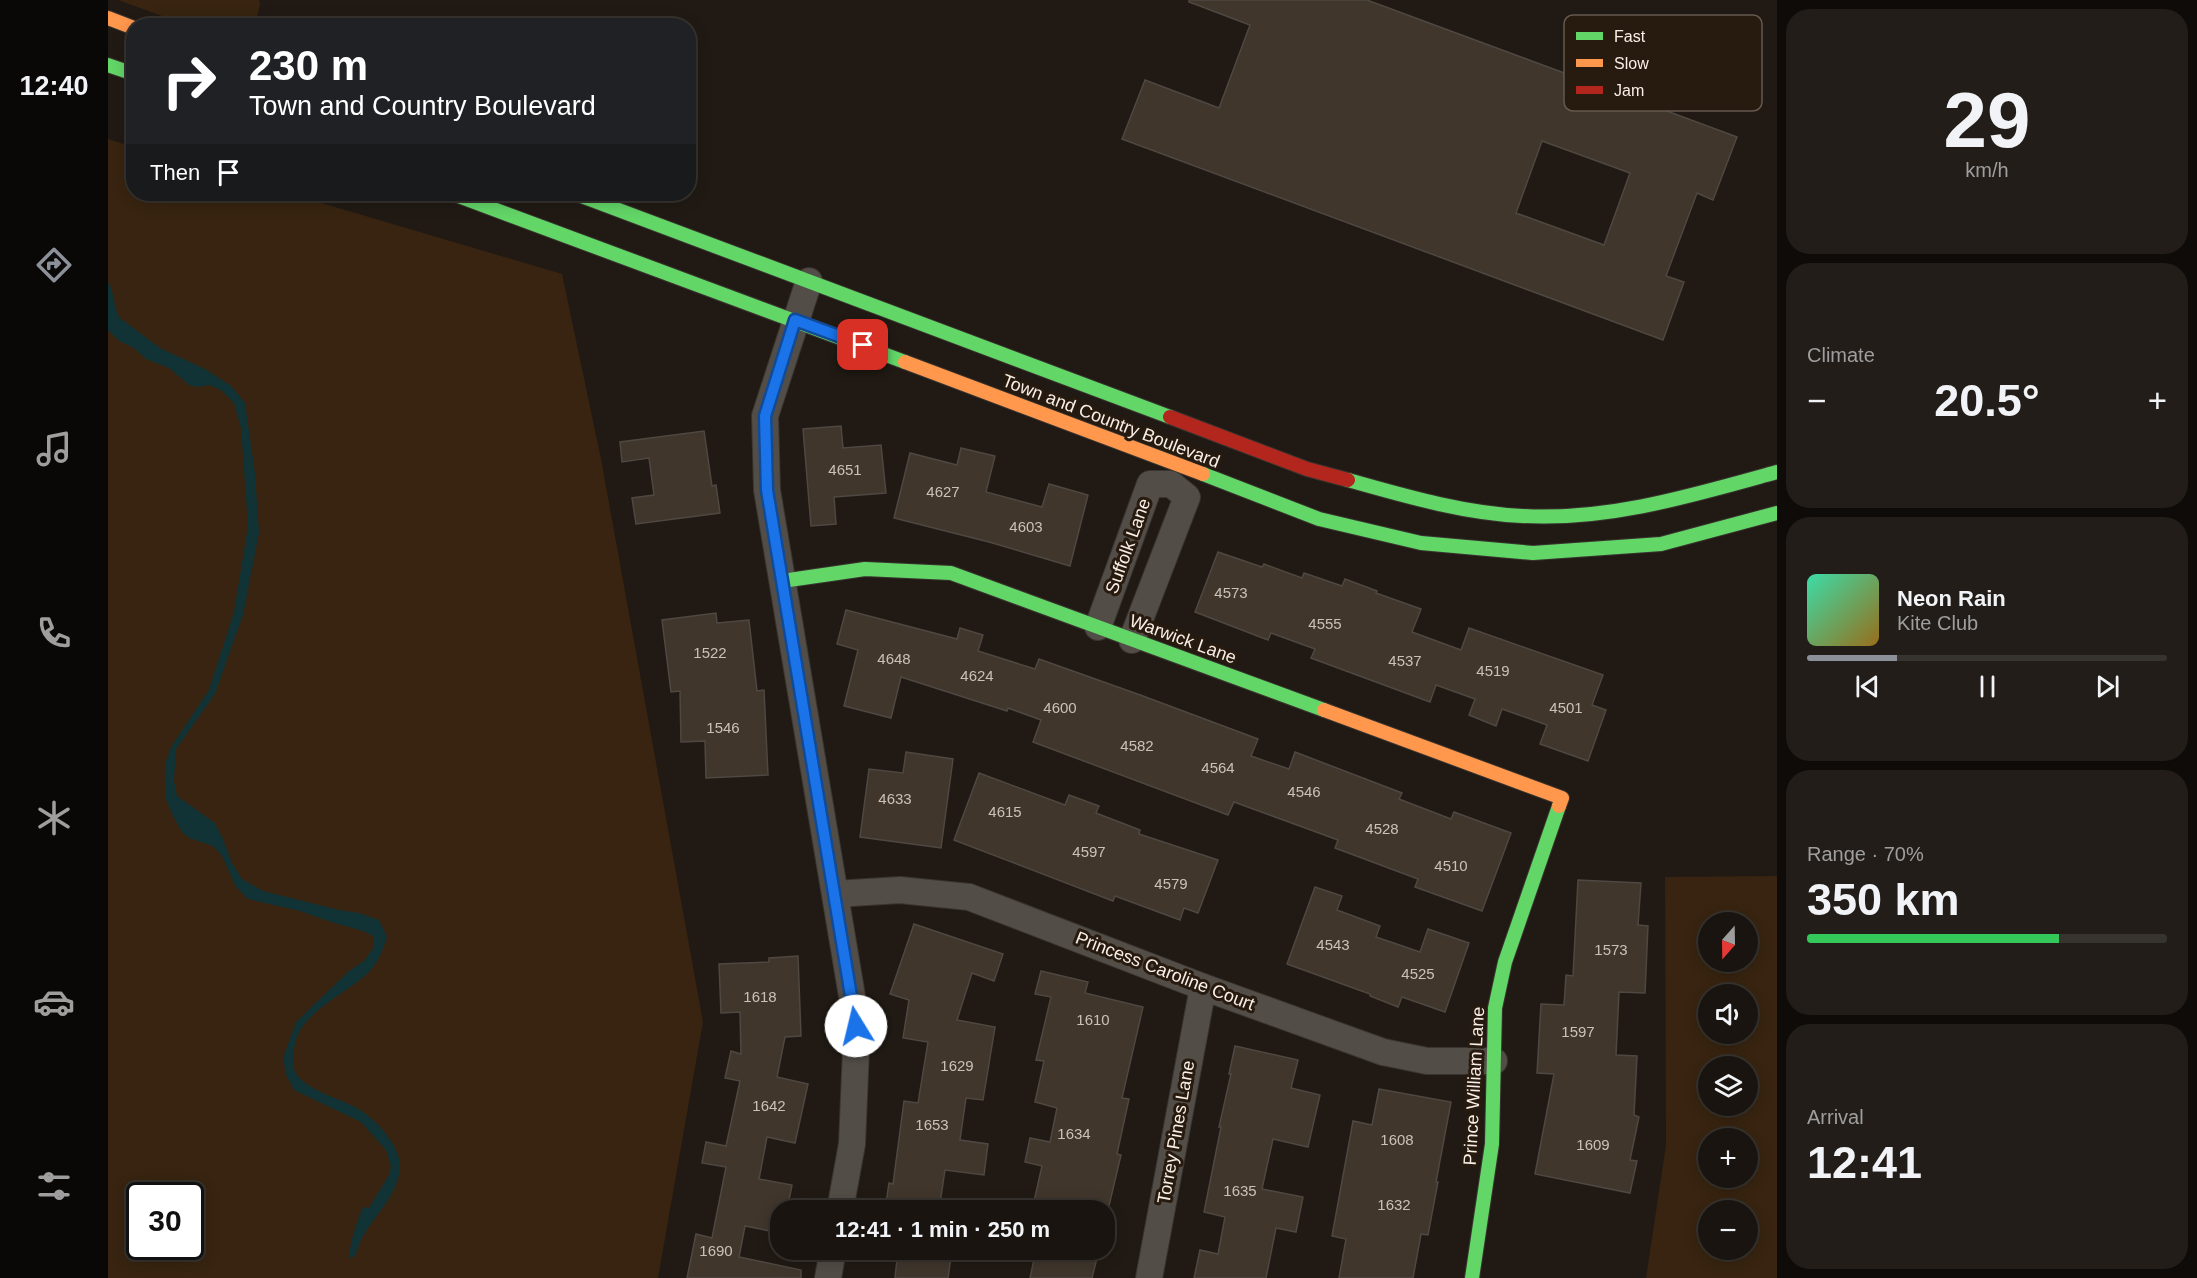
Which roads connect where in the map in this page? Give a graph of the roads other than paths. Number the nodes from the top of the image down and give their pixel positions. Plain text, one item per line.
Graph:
1 (108, 18) edge
2 (126, 25) edge
3 (108, 65) edge
4 (126, 71) edge
5 (472, 201) edge
6 (595, 201) edge
7 (808, 281) junction
8 (795, 320) junction
9 (1777, 472) edge
10 (1174, 474) junction
11 (1777, 513) edge
12 (1541, 516) junction
13 (1542, 552) junction
14 (782, 581) junction
15 (1098, 627) junction
16 (1132, 640) junction
17 (1562, 798) joint
18 (835, 894) junction
19 (1203, 987) junction
20 (1494, 1061) junction
21 (842, 1200) edge
22 (831, 1260) edge
23 (828, 1278) edge
24 (1149, 1278) edge
25 (1472, 1278) edge

1 - 2 main road
3 - 4 main road
5 - 8 main road, Town and Country Boulevard
6 - 7 main road, Town and Country Boulevard
7 - 8 street
7 - 12 main road, Town and Country Boulevard
8 - 10 main road, Town and Country Boulevard
8 - 14 street
9 - 12 main road, Town and Country Boulevard
10 - 13 main road, Town and Country Boulevard
10 - 15 street, Suffolk Lane
10 - 16 street, Suffolk Lane
11 - 13 main road, Town and Country Boulevard
12 - 13 main road
14 - 15 main road, Warwick Lane
14 - 18 street
15 - 16 main road, Warwick Lane
16 - 17 main road, Warwick Lane
17 - 20 main road, Prince William Lane
18 - 19 street, Princess Caroline Court
18 - 21 street
19 - 20 street, Princess Caroline Court
19 - 24 street, Torrey Pines Lane
20 - 25 main road, Prince William Lane
22 - 23 street

